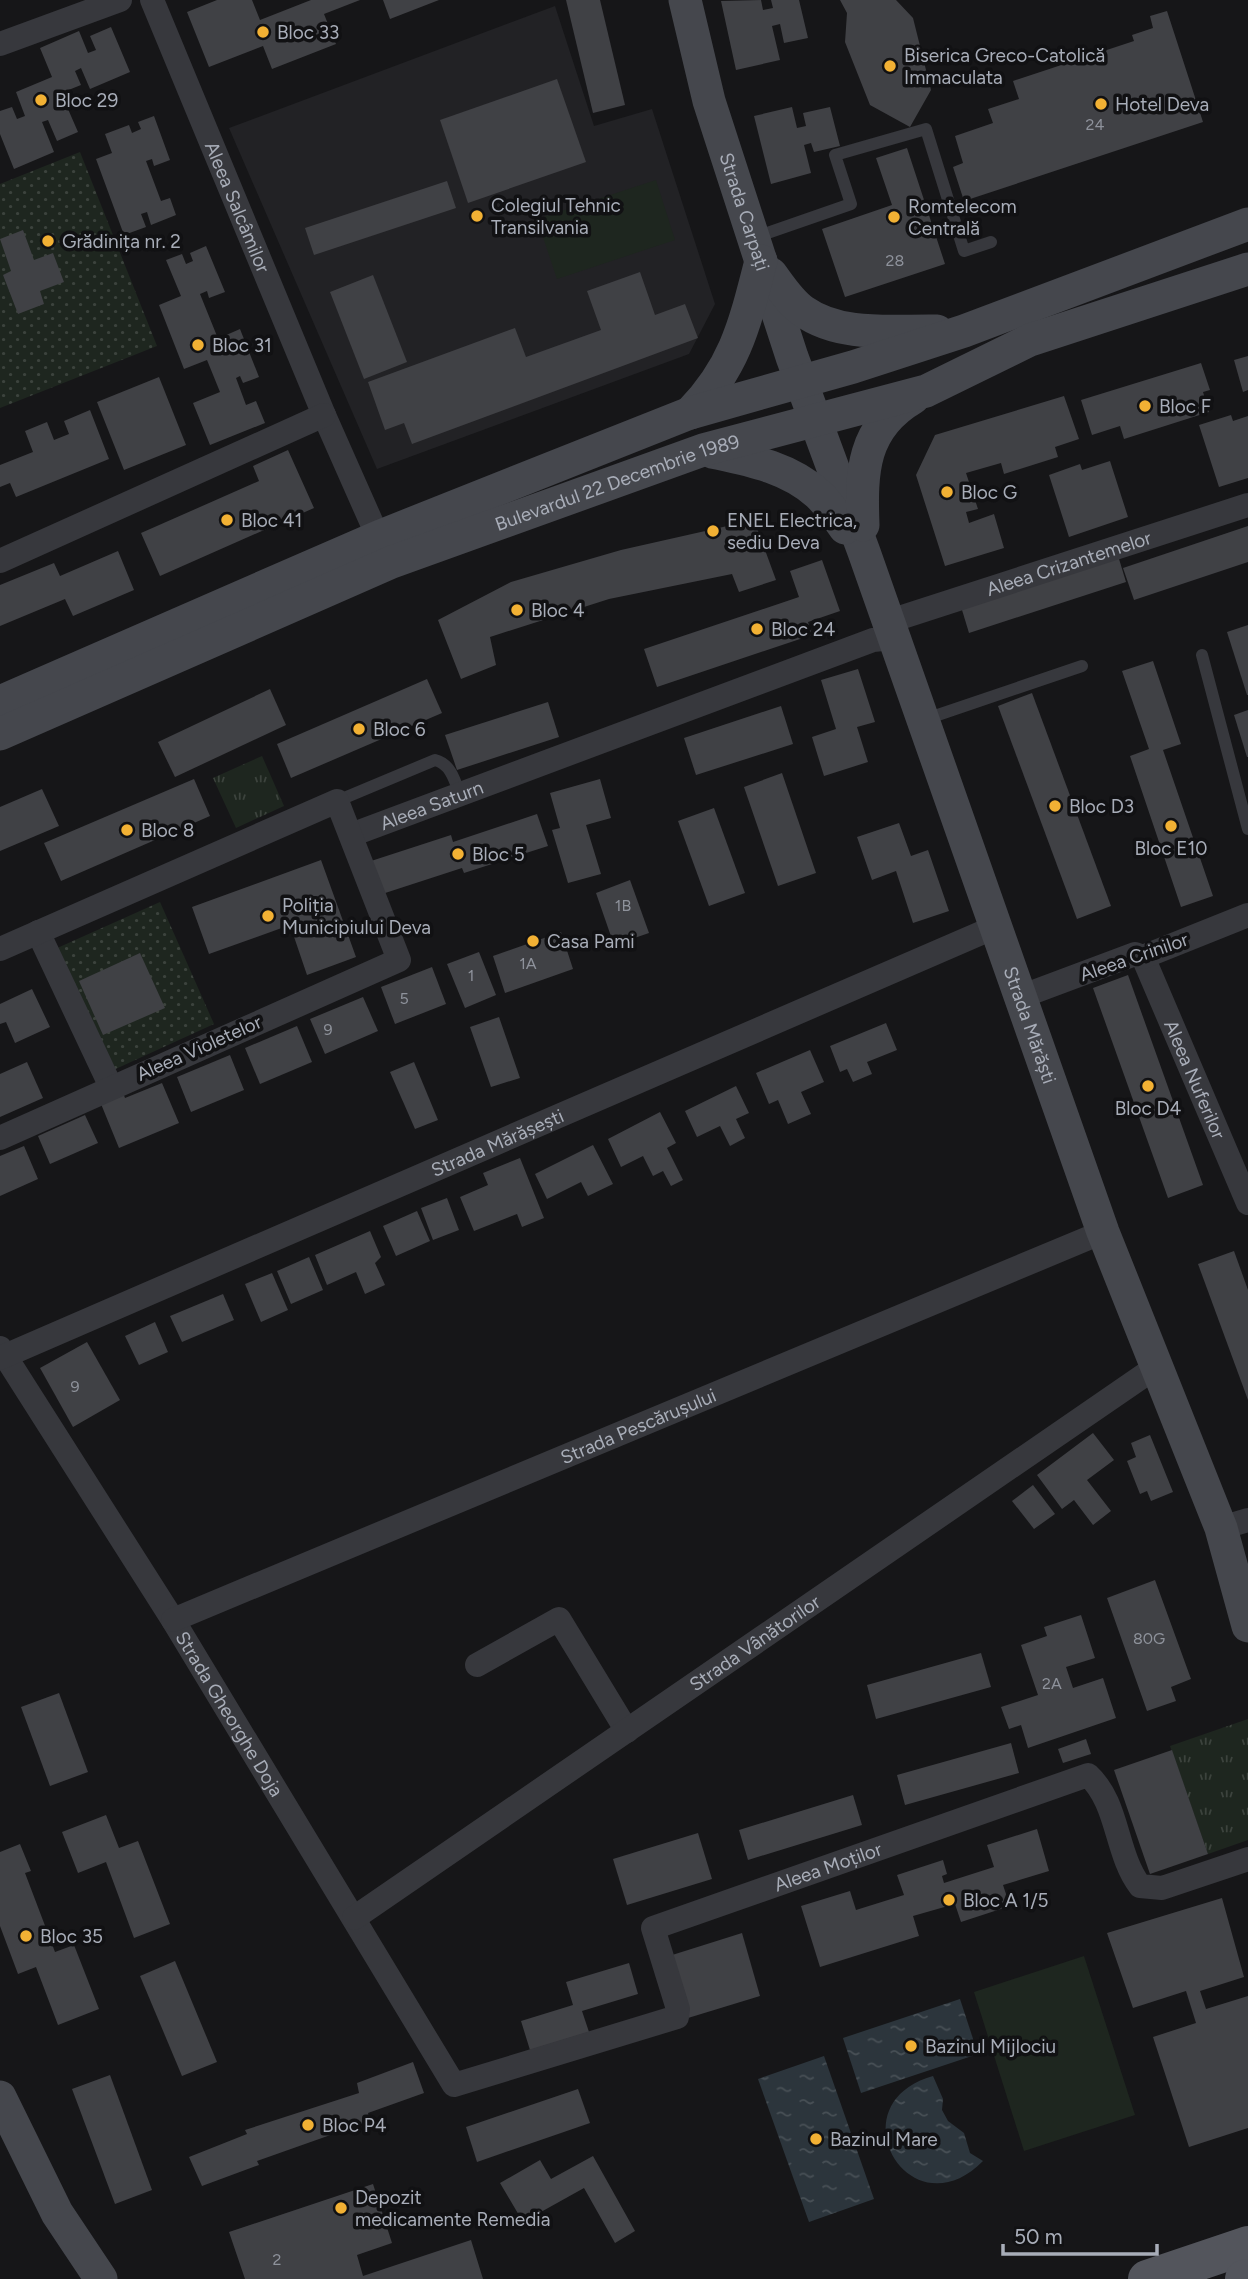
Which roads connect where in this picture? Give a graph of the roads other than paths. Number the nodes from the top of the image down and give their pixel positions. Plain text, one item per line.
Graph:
1 (120, 0) edge
2 (152, 0) edge
3 (685, 0) edge
4 (0, 44) edge
5 (1248, 223) edge
6 (991, 242) dead end
7 (757, 250) junction
8 (1248, 269) edge
9 (964, 331) junction
10 (800, 381) junction
11 (926, 391) junction
12 (690, 413) junction
13 (324, 415) junction
14 (814, 421) junction
15 (703, 450) junction
16 (1248, 505) edge
17 (378, 537) junction
18 (864, 552) junction
19 (0, 561) edge
20 (890, 630) junction
21 (1202, 655) dead end
22 (1082, 666) dead end
23 (0, 702) edge
24 (922, 720) junction
25 (0, 734) edge
26 (460, 795) junction
27 (337, 801) junction
28 (1248, 829) edge
29 (351, 835) junction
30 (1248, 915) edge
31 (995, 927) junction
32 (38, 932) junction
33 (0, 950) edge
34 (1143, 957) junction
35 (1020, 997) junction
36 (111, 1087) junction
37 (0, 1138) edge
38 (1248, 1203) edge
39 (1103, 1232) junction
40 (2, 1354) edge
41 (1156, 1367) junction
42 (1234, 1524) edge
43 (173, 1620) junction
44 (1248, 1626) edge
45 (477, 1665) dead end
46 (626, 1731) junction
47 (1248, 1859) edge
48 (354, 1918) junction
49 (454, 2085) joint
50 (0, 2096) edge
51 (1248, 2245) edge
52 (101, 2279) edge
53 (1147, 2279) edge

1 - 4 street
2 - 13 street, Aleea Salcâmilor
3 - 7 main road, Strada Carpați
5 - 9 main road, Bulevardul 22 Decembrie 1989
6 - 7 lane
7 - 9 main road
7 - 10 main road, Strada Carpați
7 - 12 main road
8 - 11 main road, Bulevardul 22 Decembrie 1989
9 - 10 main road, Bulevardul 22 Decembrie 1989
10 - 12 main road, Bulevardul 22 Decembrie 1989
10 - 14 main road, Strada Carpați
11 - 14 main road, Bulevardul 22 Decembrie 1989
11 - 18 main road
12 - 17 main road, Bulevardul 22 Decembrie 1989
13 - 17 street, Aleea Salcâmilor
13 - 19 street
14 - 15 main road, Bulevardul 22 Decembrie 1989
14 - 18 main road, Strada Mărăști
15 - 18 main road
15 - 25 main road, Bulevardul 22 Decembrie 1989
16 - 20 street, Aleea Crizantemelor
17 - 23 main road, Bulevardul 22 Decembrie 1989
18 - 20 main road, Strada Mărăști
20 - 24 main road, Strada Mărăști
20 - 26 street, Aleea Saturn
21 - 28 lane
22 - 24 lane
24 - 31 main road, Strada Mărăști
26 - 27 lane
26 - 29 street, Aleea Saturn
27 - 29 street
27 - 32 street
29 - 36 street, Aleea Violetelor
30 - 34 street, Aleea Crinilor
31 - 35 main road, Strada Mărăști
31 - 40 street, Strada Mărășești
32 - 33 street
32 - 36 street
34 - 35 street, Aleea Crinilor
34 - 38 street, Aleea Nuferilor
35 - 39 main road, Strada Mărăști
36 - 37 street, Aleea Violetelor
39 - 41 main road, Strada Mărăști
39 - 43 street, Strada Pescărușului
40 - 43 street, Strada Gheorghe Doja
41 - 42 main road, Strada Mărăști
41 - 46 street, Strada Vânătorilor
42 - 44 main road, Strada Mărăști
43 - 48 street, Strada Gheorghe Doja
45 - 46 street
46 - 48 street, Strada Vânătorilor
47 - 49 street, Aleea Moților
48 - 49 street, Strada Gheorghe Doja
50 - 52 main road
51 - 53 main road

